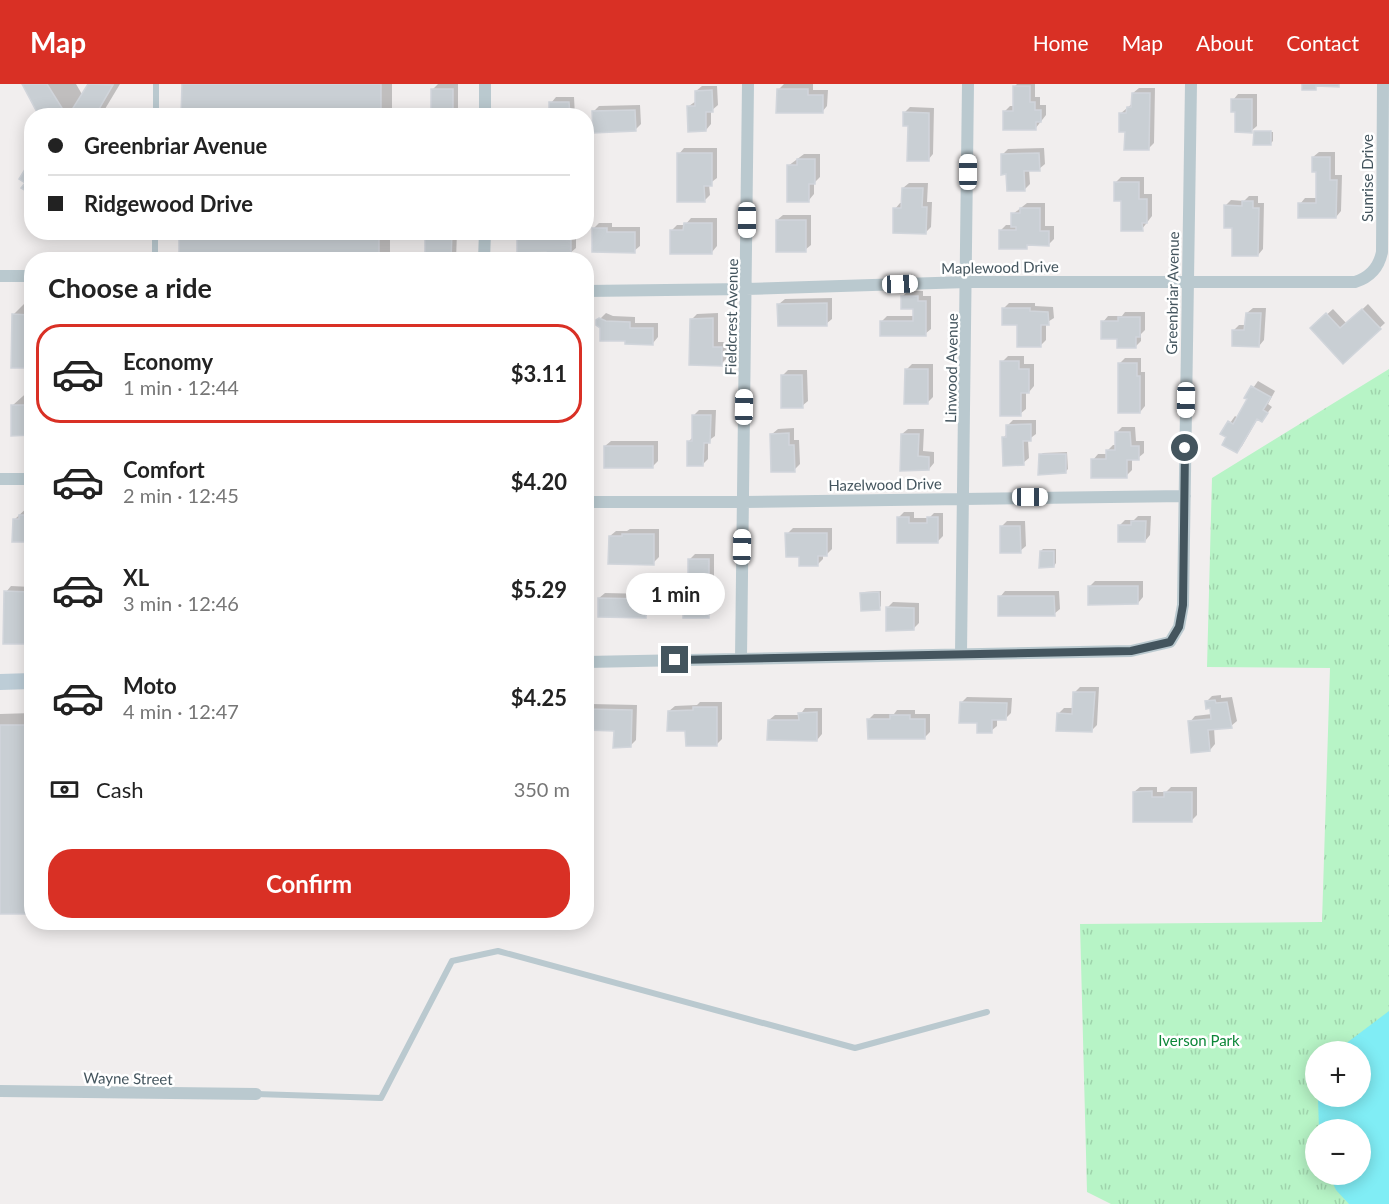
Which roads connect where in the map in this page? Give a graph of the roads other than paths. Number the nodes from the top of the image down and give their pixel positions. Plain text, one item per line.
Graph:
1 (156, 84) edge
2 (485, 84) edge
3 (748, 84) edge
4 (968, 84) edge
5 (1191, 84) edge
6 (1383, 84) edge
7 (156, 108) edge
8 (485, 108) edge
9 (1374, 270) joint
10 (0, 276) edge
11 (24, 276) edge
12 (1187, 281) junction
13 (967, 282) junction
14 (746, 289) junction
15 (594, 291) edge
16 (0, 479) edge
17 (24, 479) edge
18 (1185, 496) junction
19 (964, 498) junction
20 (594, 502) edge
21 (743, 502) junction
22 (961, 653) junction
23 (741, 658) junction
24 (594, 662) edge
25 (24, 681) edge
26 (0, 682) edge
27 (987, 1012) dead end
28 (0, 1091) edge
29 (256, 1094) joint

1 - 7 lane
2 - 8 street
3 - 14 street, Fieldcrest Avenue
4 - 13 street, Linwood Avenue
5 - 12 street, Greenbriar Avenue
6 - 9 street, Sunrise Drive
9 - 12 street, Maplewood Drive
10 - 11 street
12 - 13 street, Maplewood Drive
12 - 18 street, Greenbriar Avenue
13 - 14 street, Maplewood Drive
13 - 19 street, Linwood Avenue
14 - 15 street, Maplewood Drive
14 - 21 street, Fieldcrest Avenue
16 - 17 street
18 - 19 street, Hazelwood Drive
18 - 22 street, Greenbriar Avenue
19 - 21 street, Hazelwood Drive
19 - 22 street, Linwood Avenue
20 - 21 street, Hazelwood Drive
21 - 23 street, Fieldcrest Avenue
22 - 23 street
23 - 24 street
25 - 26 street
27 - 29 lane
28 - 29 street, Wayne Street

